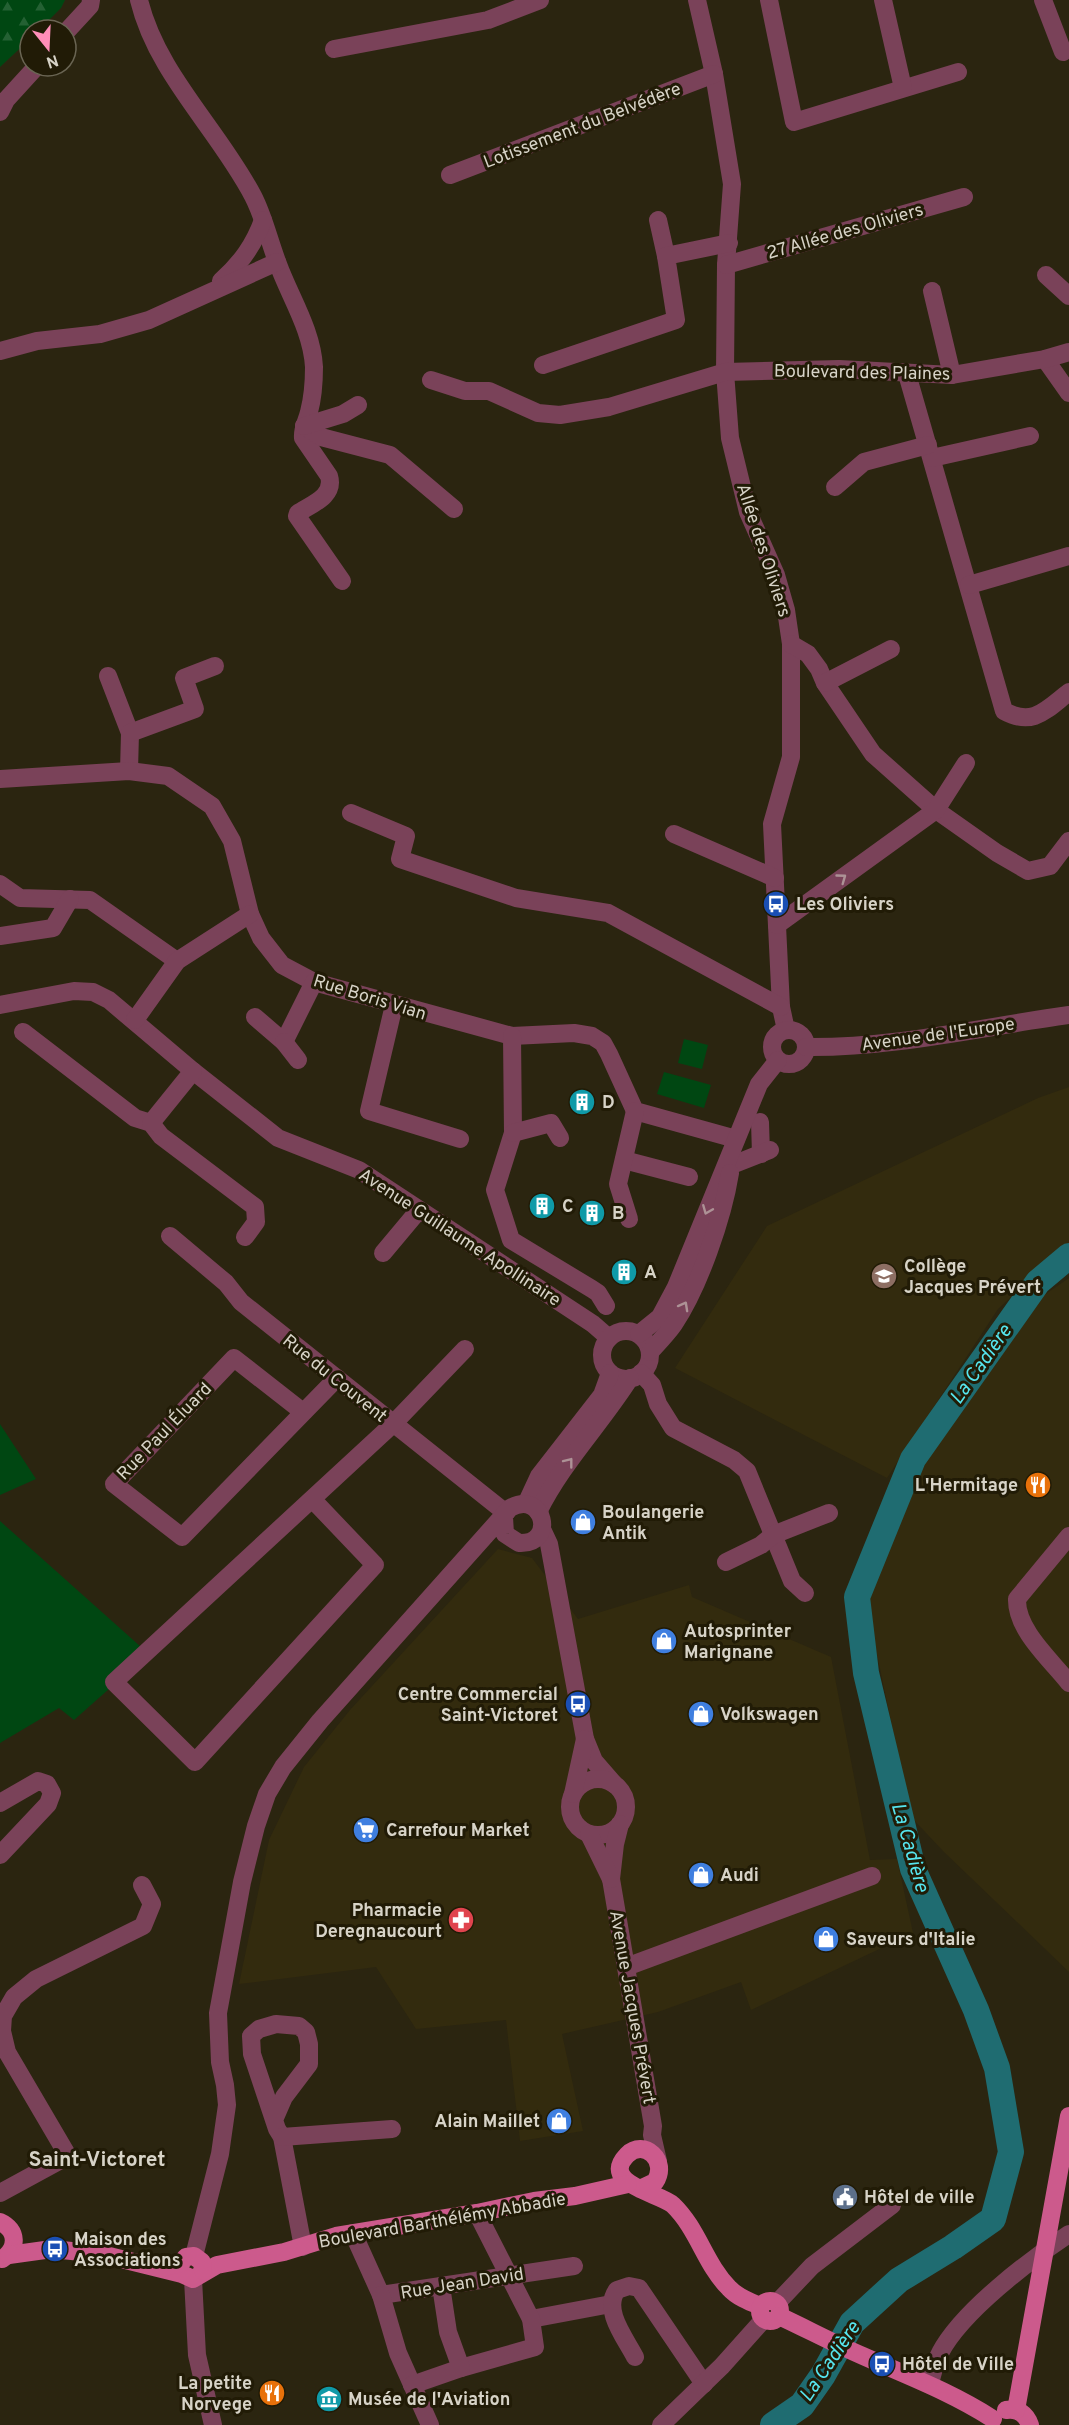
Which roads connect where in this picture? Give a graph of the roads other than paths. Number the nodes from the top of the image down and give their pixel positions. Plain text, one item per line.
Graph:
1 (90, 0) edge
2 (139, 0) edge
3 (540, 0) edge
4 (696, 0) edge
5 (769, 0) edge
6 (883, 0) edge
7 (1043, 0) edge
8 (78, 19) edge
9 (334, 49) dead end
10 (1063, 51) dead end
11 (958, 72) dead end
12 (714, 74) junction
13 (26, 78) edge
14 (903, 88) junction
15 (0, 112) edge
16 (450, 175) dead end
17 (963, 192) dead end
18 (263, 220) junction
19 (658, 220) dead end
20 (727, 254) junction
21 (666, 256) junction
22 (277, 262) junction
23 (1046, 275) dead end
24 (211, 290) junction
25 (932, 291) dead end
26 (1069, 296) edge
27 (0, 351) edge
28 (1069, 352) edge
29 (1045, 359) junction
30 (543, 365) dead end
31 (725, 372) junction
32 (907, 374) junction
33 (952, 375) junction
34 (431, 380) dead end
35 (1069, 393) edge
36 (358, 405) dead end
37 (304, 426) junction
38 (1030, 436) dead end
39 (930, 452) junction
40 (835, 487) dead end
41 (454, 508) dead end
42 (1069, 556) edge
43 (342, 580) dead end
44 (969, 585) junction
45 (791, 644) junction
46 (891, 649) dead end
47 (215, 666) dead end
48 (108, 676) dead end
49 (791, 683) junction
50 (825, 683) junction
51 (1069, 692) edge
52 (130, 733) junction
53 (966, 763) dead end
54 (129, 771) junction
55 (0, 779) edge
56 (936, 810) junction
57 (351, 813) dead end
58 (674, 834) dead end
59 (1069, 841) edge
60 (775, 878) junction
61 (0, 884) edge
62 (70, 899) junction
63 (250, 914) junction
64 (777, 925) junction
65 (0, 936) edge
66 (177, 961) junction
67 (314, 982) junction
68 (0, 1005) edge
69 (394, 1005) junction
70 (781, 1007) junction
71 (1069, 1015) edge
72 (255, 1017) dead end
73 (135, 1020) junction
74 (786, 1030) junction
75 (23, 1032) dead end
76 (512, 1036) junction
77 (284, 1042) junction
78 (806, 1047) junction
79 (298, 1060) dead end
80 (778, 1060) junction
81 (194, 1071) junction
82 (635, 1111) junction
83 (757, 1120) junction
84 (152, 1123) junction
85 (513, 1133) junction
86 (560, 1138) dead end
87 (460, 1139) dead end
88 (736, 1139) junction
89 (624, 1160) junction
90 (732, 1165) junction
91 (689, 1177) dead end
92 (419, 1210) junction
93 (629, 1219) dead end
94 (170, 1236) dead end
95 (245, 1237) dead end
96 (383, 1253) dead end
97 (606, 1306) dead end
98 (639, 1334) junction
99 (609, 1338) junction
100 (465, 1349) dead end
101 (650, 1352) junction
102 (610, 1373) junction
103 (636, 1376) junction
104 (337, 1378) junction
105 (303, 1412) junction
106 (393, 1424) junction
107 (313, 1500) junction
108 (829, 1513) dead end
109 (505, 1515) junction
110 (534, 1522) junction
111 (773, 1535) junction
112 (1069, 1536) edge
113 (509, 1538) junction
114 (483, 1541) junction
115 (726, 1562) dead end
116 (805, 1593) dead end
117 (1069, 1683) edge
118 (585, 1739) junction
119 (614, 1784) junction
120 (573, 1794) junction
121 (0, 1803) edge
122 (620, 1824) junction
123 (589, 1834) junction
124 (0, 1855) edge
125 (872, 1876) dead end
126 (611, 1879) junction
127 (142, 1885) dead end
128 (626, 1967) junction
129 (1069, 2116) edge
130 (274, 2120) junction
131 (392, 2129) dead end
132 (652, 2135) junction
133 (282, 2137) junction
134 (637, 2150) junction
135 (658, 2169) junction
136 (630, 2181) junction
137 (0, 2193) edge
138 (667, 2200) junction
139 (892, 2205) dead end
140 (477, 2213) junction
141 (6, 2226) edge
142 (353, 2233) junction
143 (1069, 2234) edge
144 (303, 2247) junction
145 (52, 2249) junction
146 (1046, 2249) junction
147 (4, 2257) edge
148 (574, 2266) dead end
149 (196, 2267) junction
150 (510, 2276) junction
151 (441, 2286) junction
152 (381, 2295) junction
153 (611, 2304) junction
154 (770, 2311) junction
155 (531, 2319) junction
156 (635, 2357) dead end
157 (461, 2368) junction
158 (930, 2383) junction
159 (704, 2384) junction
160 (412, 2385) junction
161 (1016, 2410) junction
162 (991, 2422) edge
163 (213, 2425) edge
164 (430, 2425) edge
165 (661, 2425) edge
166 (1030, 2425) edge

1 - 8 street
2 - 18 street
3 - 9 street
4 - 12 street, Allée des Oliviers
5 - 14 street
6 - 14 street
7 - 10 street
11 - 14 street
12 - 16 street, Lotissement du Belvédère
12 - 20 street, Allée des Oliviers
13 - 15 street
17 - 20 street
18 - 22 street
18 - 24 street
19 - 21 street
20 - 21 street
20 - 31 street, Allée des Oliviers
21 - 30 street
22 - 24 street
22 - 37 street
23 - 26 street
24 - 27 street
25 - 33 street
28 - 29 street, Boulevard des Plaines
29 - 33 street, Boulevard des Plaines
29 - 35 street
31 - 32 street, Boulevard des Plaines
31 - 34 street, Boulevard des Plaines
31 - 45 street, Allée des Oliviers
32 - 33 street, Boulevard des Plaines
32 - 39 street
36 - 37 street
37 - 41 street
37 - 43 street
38 - 39 street
39 - 40 street
39 - 44 street
42 - 44 street
44 - 51 street
45 - 49 street, Allée des Oliviers
45 - 50 street
46 - 50 street
47 - 52 street
48 - 52 street
49 - 50 street
49 - 60 street, Allée des Oliviers
50 - 56 street
52 - 54 street
53 - 56 street
54 - 55 street, Rue Boris Vian
54 - 63 street, Rue Boris Vian
56 - 59 street
64 -> 56 street
57 - 70 street
58 - 60 street
60 - 64 street, Allée des Oliviers
61 - 62 street
62 - 65 street
62 - 66 street
63 - 66 street
63 - 67 street, Rue Boris Vian
64 - 70 street, Allée des Oliviers
66 - 73 street
67 - 69 street, Rue Boris Vian
67 - 77 street
68 - 73 street, Avenue Guillaume Apollinaire
69 - 76 street, Rue Boris Vian
69 - 87 street
70 - 74 street, Allée des Oliviers
71 - 78 street, Avenue de l'Europe
72 - 77 street
73 - 81 street, Avenue Guillaume Apollinaire
74 - 78 street
74 - 80 street
75 - 84 street
76 - 82 street, Rue Boris Vian
76 - 85 street
77 - 79 street
78 - 80 street
80 - 83 street
81 - 84 street
81 - 92 street, Avenue Guillaume Apollinaire
82 - 88 street
82 - 89 street
83 - 88 street
83 - 90 street
84 - 95 street
85 - 86 street
85 - 97 street
88 - 90 street
88 -> 98 street
89 - 91 street
89 - 93 street
101 -> 90 street
92 - 96 street
92 - 99 street, Avenue Guillaume Apollinaire
94 - 104 street, Rue du Couvent
98 - 99 street
98 - 101 street
99 - 102 street
100 - 106 street
101 - 103 street
102 - 103 street
102 - 110 street
110 -> 103 street
103 - 111 street
104 - 105 street, Rue Paul Éluard
104 - 106 street, Rue du Couvent
105 - 105 street, Rue Paul Éluard
106 - 107 street
106 - 109 street, Rue du Couvent
107 - 107 street
108 - 111 street
109 - 110 street
109 - 113 street
109 - 114 street
110 - 113 street
110 - 118 street
111 - 115 street
111 - 116 street
112 - 117 street
113 - 114 street
114 - 149 street
118 - 119 street
118 - 120 street
119 - 120 street
119 - 122 street
120 - 123 street
121 - 124 street
122 - 123 street
122 - 126 street, Avenue Jacques Prévert
123 - 126 street, Avenue Jacques Prévert
125 - 128 street
126 - 128 street, Avenue Jacques Prévert
127 - 137 street
128 - 132 street, Avenue Jacques Prévert
129 - 146 main road
130 - 130 street
130 - 133 street
131 - 133 street
132 - 134 street
132 - 135 street, Avenue Jacques Prévert
133 - 144 street
134 - 135 main road
134 - 136 main road
135 - 136 main road
135 - 138 main road
136 - 138 main road
136 - 140 main road, Boulevard Barthélémy Abbadie
138 - 154 main road
139 - 154 street
140 - 142 main road, Boulevard Barthélémy Abbadie
140 - 150 street
141 - 145 main road, Boulevard Barthélémy Abbadie
141 - 147 main road
142 - 144 main road, Boulevard Barthélémy Abbadie
142 - 152 street, Rue Jean David
143 - 146 street
144 - 149 main road, Boulevard Barthélémy Abbadie
145 - 147 main road, Boulevard Barthélémy Abbadie
145 - 149 main road, Boulevard Barthélémy Abbadie
146 - 158 street
146 - 161 main road
148 - 150 street, Rue Jean David
149 - 163 street
150 - 151 street, Rue Jean David
150 - 155 street
151 - 152 street, Rue Jean David
151 - 157 street
152 - 160 street
153 - 155 street
153 - 156 street
153 - 159 street
154 - 158 main road
154 - 159 street
155 - 157 street
157 - 160 street
158 - 162 main road
159 - 165 street
160 - 164 street
161 - 162 main road
161 - 166 main road

